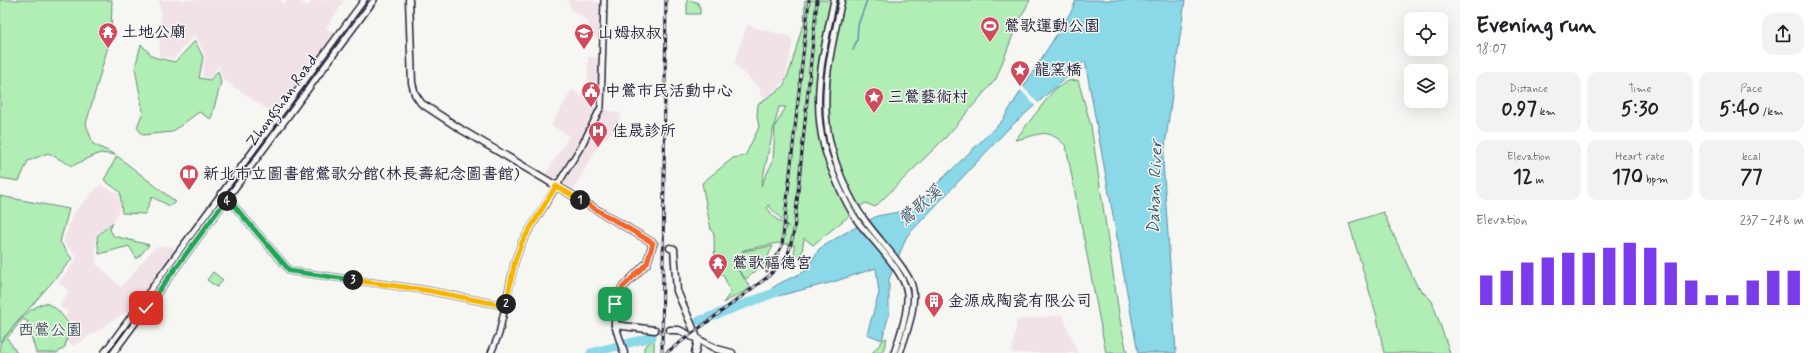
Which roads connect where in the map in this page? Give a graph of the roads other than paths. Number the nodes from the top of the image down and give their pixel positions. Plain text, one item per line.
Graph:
1 (364, 0) edge
2 (374, 0) edge
3 (409, 0) edge
4 (604, 0) edge
5 (834, 0) edge
6 (842, 0) edge
7 (556, 186) junction
8 (226, 190) junction
9 (226, 200) junction
10 (862, 221) junction
11 (670, 248) dead end
12 (900, 271) junction
13 (150, 291) junction
14 (155, 295) junction
15 (506, 306) junction
16 (615, 325) junction
17 (654, 330) tunnel mouth
18 (670, 330) tunnel mouth
19 (698, 340) junction
20 (104, 353) edge
21 (113, 353) edge
22 (491, 353) edge
23 (624, 353) edge
24 (695, 353) edge
25 (732, 353) edge
26 (894, 353) edge
27 (900, 353) edge

1 - 8 street, Zhongshan Road
2 - 9 street, Zhongshan Road
3 - 7 main road
4 - 7 street
5 - 10 street
6 - 10 street
7 - 15 street
7 - 16 main road
8 - 9 street
8 - 13 street, Zhongshan Road
9 - 14 street, Zhongshan Road
9 - 15 street
10 - 12 street
11 - 19 main road
12 - 26 street
12 - 27 street
13 - 14 street
13 - 20 street, Zhongshan Road
14 - 21 street, Zhongshan Road
15 - 22 street
16 - 17 main road
16 - 23 main road
18 - 19 main road
19 - 24 main road
19 - 25 main road

